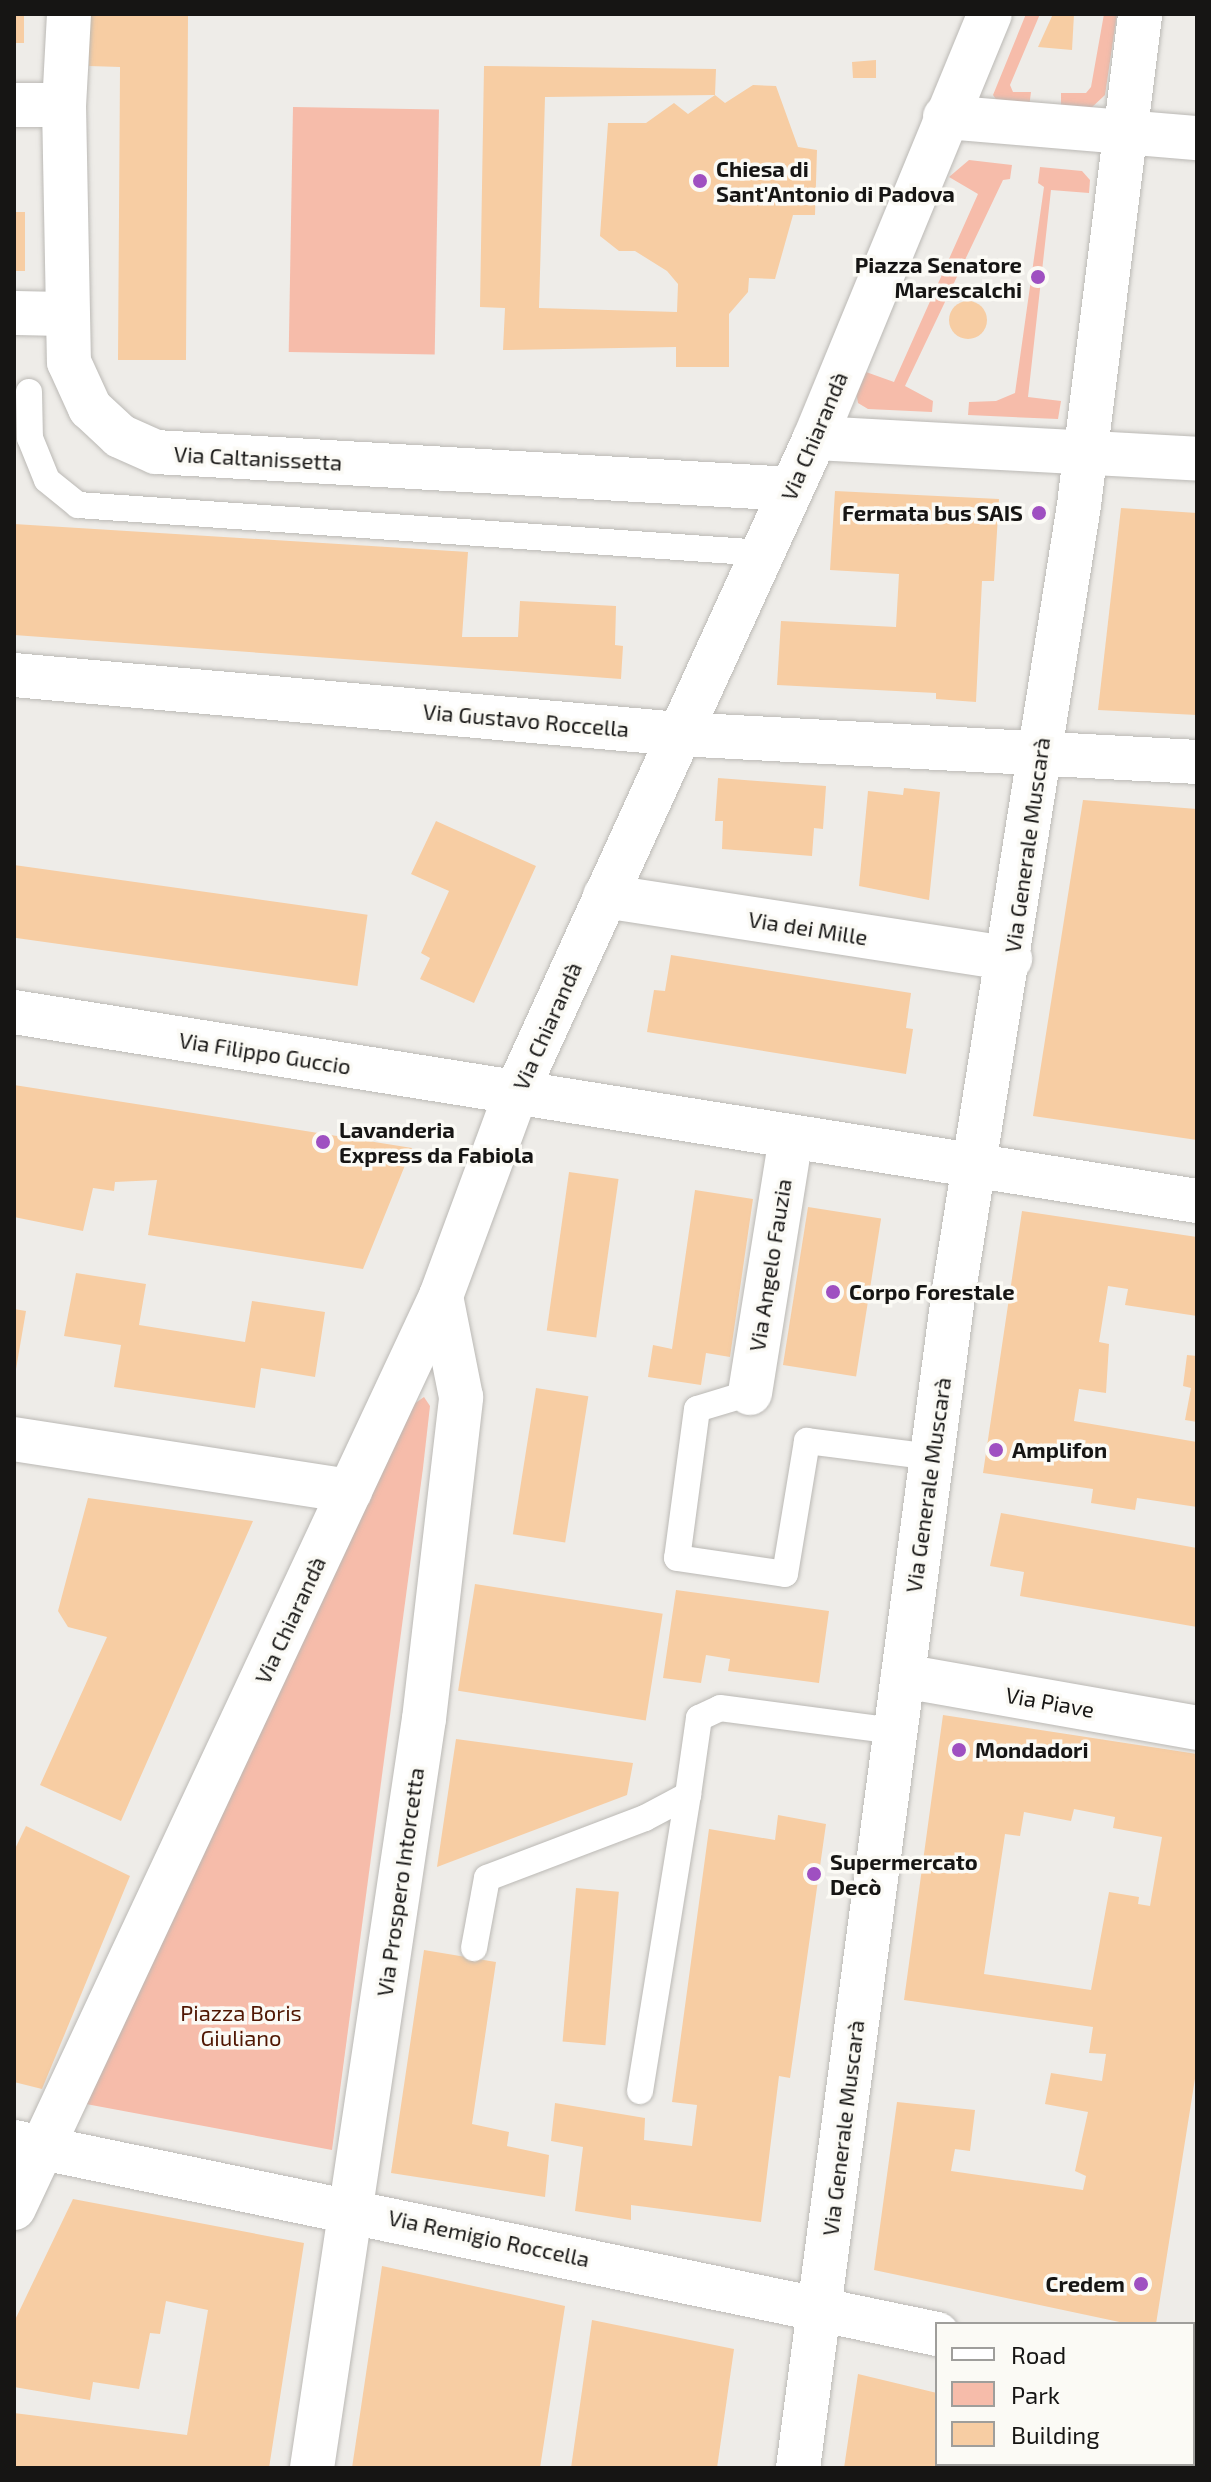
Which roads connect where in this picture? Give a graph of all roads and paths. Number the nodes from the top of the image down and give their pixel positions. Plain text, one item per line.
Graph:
1 (69, 14) edge
2 (990, 14) edge
3 (1140, 14) edge
4 (14, 105) edge
5 (64, 105) junction
6 (945, 117) junction
7 (1125, 132) junction
8 (1197, 138) edge
9 (14, 313) edge
10 (65, 314) junction
11 (29, 392) dead end
12 (815, 438) junction
13 (1085, 453) junction
14 (1197, 459) edge
15 (791, 489) junction
16 (762, 553) junction
17 (14, 675) edge
18 (679, 734) junction
19 (1039, 757) junction
20 (1197, 762) edge
21 (605, 896) junction
22 (1010, 959) junction
23 (14, 1012) edge
24 (516, 1093) junction
25 (791, 1137) junction
26 (975, 1167) junction
27 (1197, 1201) edge
28 (441, 1296) junction
29 (750, 1393) joint
30 (14, 1439) edge
31 (932, 1457) junction
32 (350, 1491) junction
33 (903, 1676) junction
34 (1197, 1728) edge
35 (895, 1731) junction
36 (688, 1795) junction
37 (474, 1948) dead end
38 (640, 2091) dead end
39 (27, 2145) edge
40 (14, 2208) edge
41 (352, 2209) junction
42 (820, 2307) junction
43 (935, 2334) edge
44 (312, 2468) edge
45 (798, 2468) edge

1 - 5 street, Via Caltanissetta
2 - 6 street, Via Chiarandà
3 - 7 street, Via Generale Muscarà
4 - 5 street
5 - 10 street, Via Caltanissetta
6 - 7 street
6 - 12 street, Via Chiarandà
7 - 8 street
7 - 13 street, Via Generale Muscarà
9 - 10 street
10 - 15 street, Via Caltanissetta
11 - 16 lane
12 - 13 street
12 - 15 street, Via Chiarandà
13 - 14 street
13 - 19 street, Via Generale Muscarà
15 - 16 street, Via Chiarandà
16 - 18 street, Via Chiarandà
17 - 18 street, Via Gustavo Roccella
18 - 19 street, Via Gustavo Roccella
18 - 21 street, Via Chiarandà
19 - 20 street, Via Gustavo Roccella
19 - 22 street, Via Generale Muscarà
21 - 22 street, Via dei Mille
21 - 24 street, Via Chiarandà
22 - 26 street, Via Generale Muscarà
23 - 24 street, Via Filippo Guccio
24 - 25 street, Via Filippo Guccio
24 - 28 street, Via Chiarandà
25 - 26 street, Via Filippo Guccio
25 - 29 street, Via Angelo Fauzia
26 - 27 street, Via Filippo Guccio
26 - 31 street, Via Generale Muscarà
28 - 32 street, Via Chiarandà
28 - 41 street, Via Prospero Intorcetta
29 - 31 lane
30 - 32 street
31 - 33 street, Via Generale Muscarà
32 - 39 street, Via Chiarandà
33 - 34 street, Via Piave
33 - 35 street, Via Generale Muscarà
35 - 36 lane
35 - 42 street, Via Generale Muscarà
36 - 37 lane
36 - 38 lane
39 - 40 street, Via Chiarandà
39 - 41 street, Via Remigio Roccella
41 - 42 street, Via Remigio Roccella
41 - 44 street, Via Prospero Intorcetta
42 - 43 street, Via Remigio Roccella
42 - 45 street, Via Generale Muscarà

